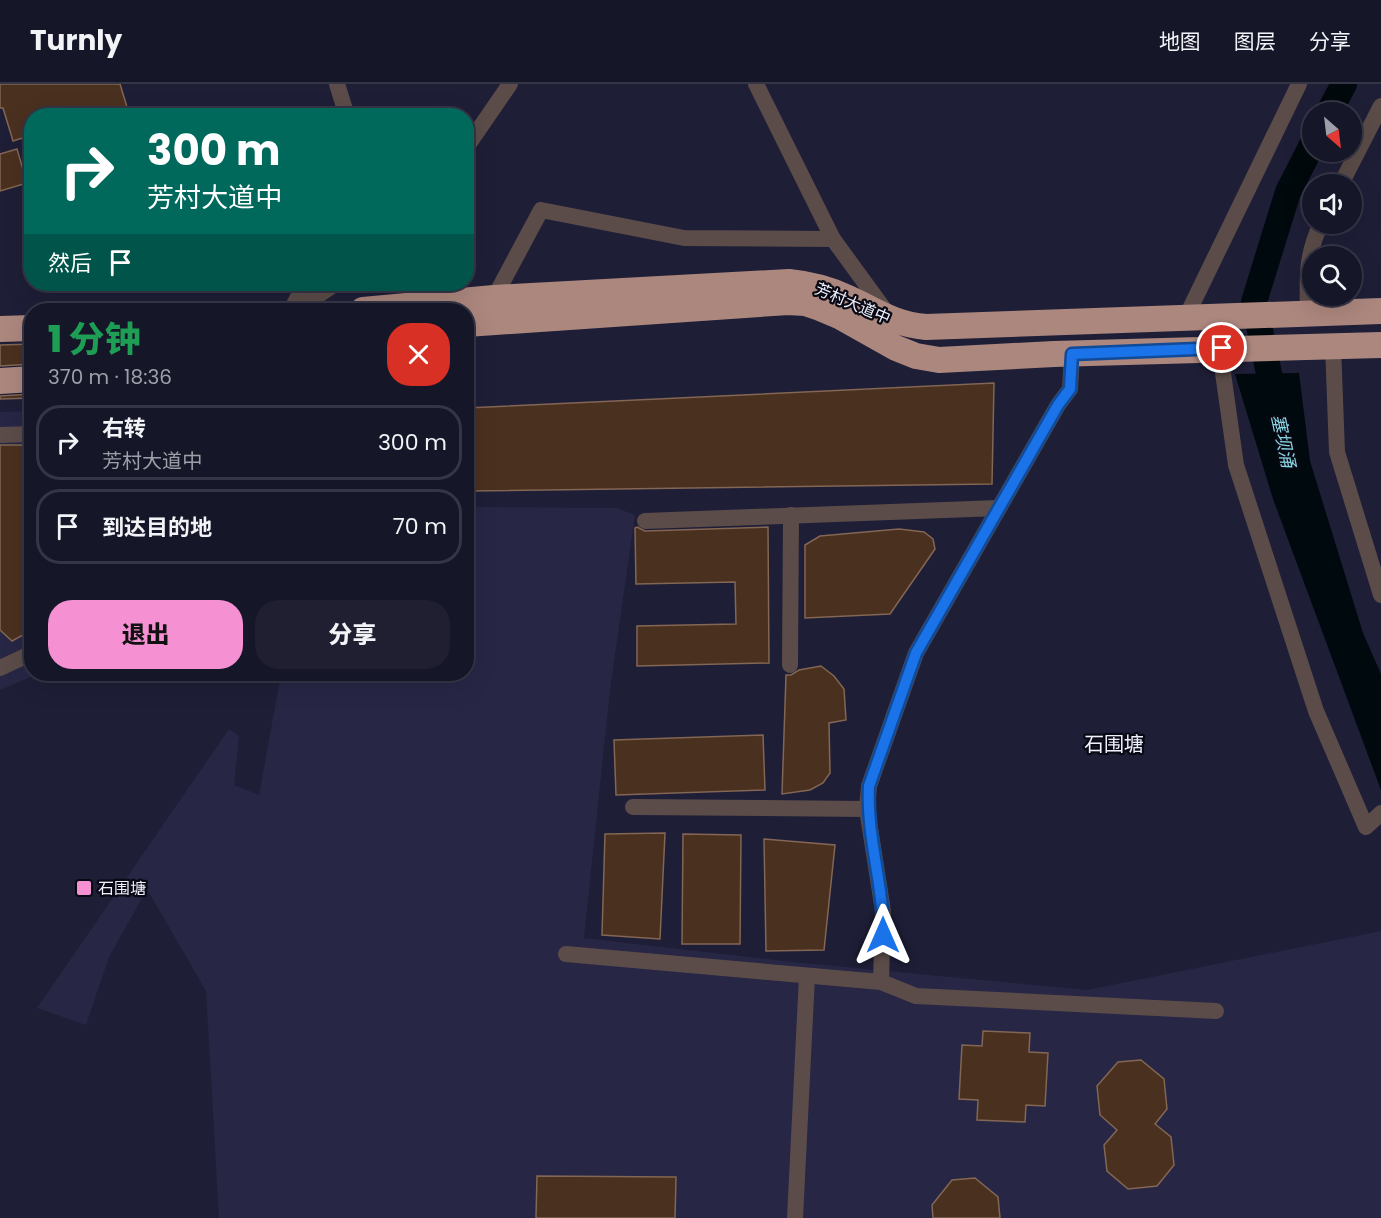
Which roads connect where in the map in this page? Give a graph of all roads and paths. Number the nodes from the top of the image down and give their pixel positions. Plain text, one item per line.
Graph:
1 (337, 84) edge
2 (510, 84) edge
3 (756, 84) edge
4 (1299, 84) edge
5 (1381, 106) edge
6 (344, 108) edge
7 (474, 136) edge
8 (1346, 174) edge
9 (1317, 234) edge
10 (833, 239) junction
11 (325, 291) edge
12 (494, 298) junction
13 (307, 303) edge
14 (439, 303) edge
15 (884, 309) dead end
16 (1381, 310) edge
17 (1308, 313) junction
18 (1186, 317) junction
19 (474, 324) edge
20 (24, 328) edge
21 (0, 329) edge
22 (1381, 345) edge
23 (1333, 346) junction
24 (1222, 348) junction
25 (1072, 354) junction
26 (24, 380) edge
27 (0, 381) edge
28 (24, 434) edge
29 (0, 435) edge
30 (999, 508) junction
31 (791, 516) junction
32 (645, 521) dead end
33 (1381, 595) edge
34 (24, 657) edge
35 (790, 665) dead end
36 (0, 668) edge
37 (633, 807) dead end
38 (867, 810) junction
39 (1380, 814) edge
40 (566, 954) dead end
41 (807, 976) junction
42 (881, 982) junction
43 (1216, 1011) dead end
44 (795, 1218) edge

1 - 6 street
2 - 7 street
3 - 10 street
4 - 18 street
5 - 8 street
9 - 17 street
10 - 12 street
10 - 15 street
11 - 13 street
12 - 14 highway, 芳村大道中
12 - 18 highway, 芳村大道中
16 - 17 highway, 芳村大道中
17 - 18 highway, 芳村大道中
19 - 25 highway, 芳村大道中
20 - 21 highway
22 - 23 highway, 芳村大道中
23 - 24 highway, 芳村大道中
23 - 33 street
24 - 25 highway, 芳村大道中
24 - 39 street
25 - 30 street
26 - 27 highway
28 - 29 street
30 - 31 street
30 - 38 street
31 - 32 street
31 - 35 street
34 - 36 street
37 - 38 street
38 - 42 street
40 - 41 street
41 - 42 street
41 - 44 street
42 - 43 street

